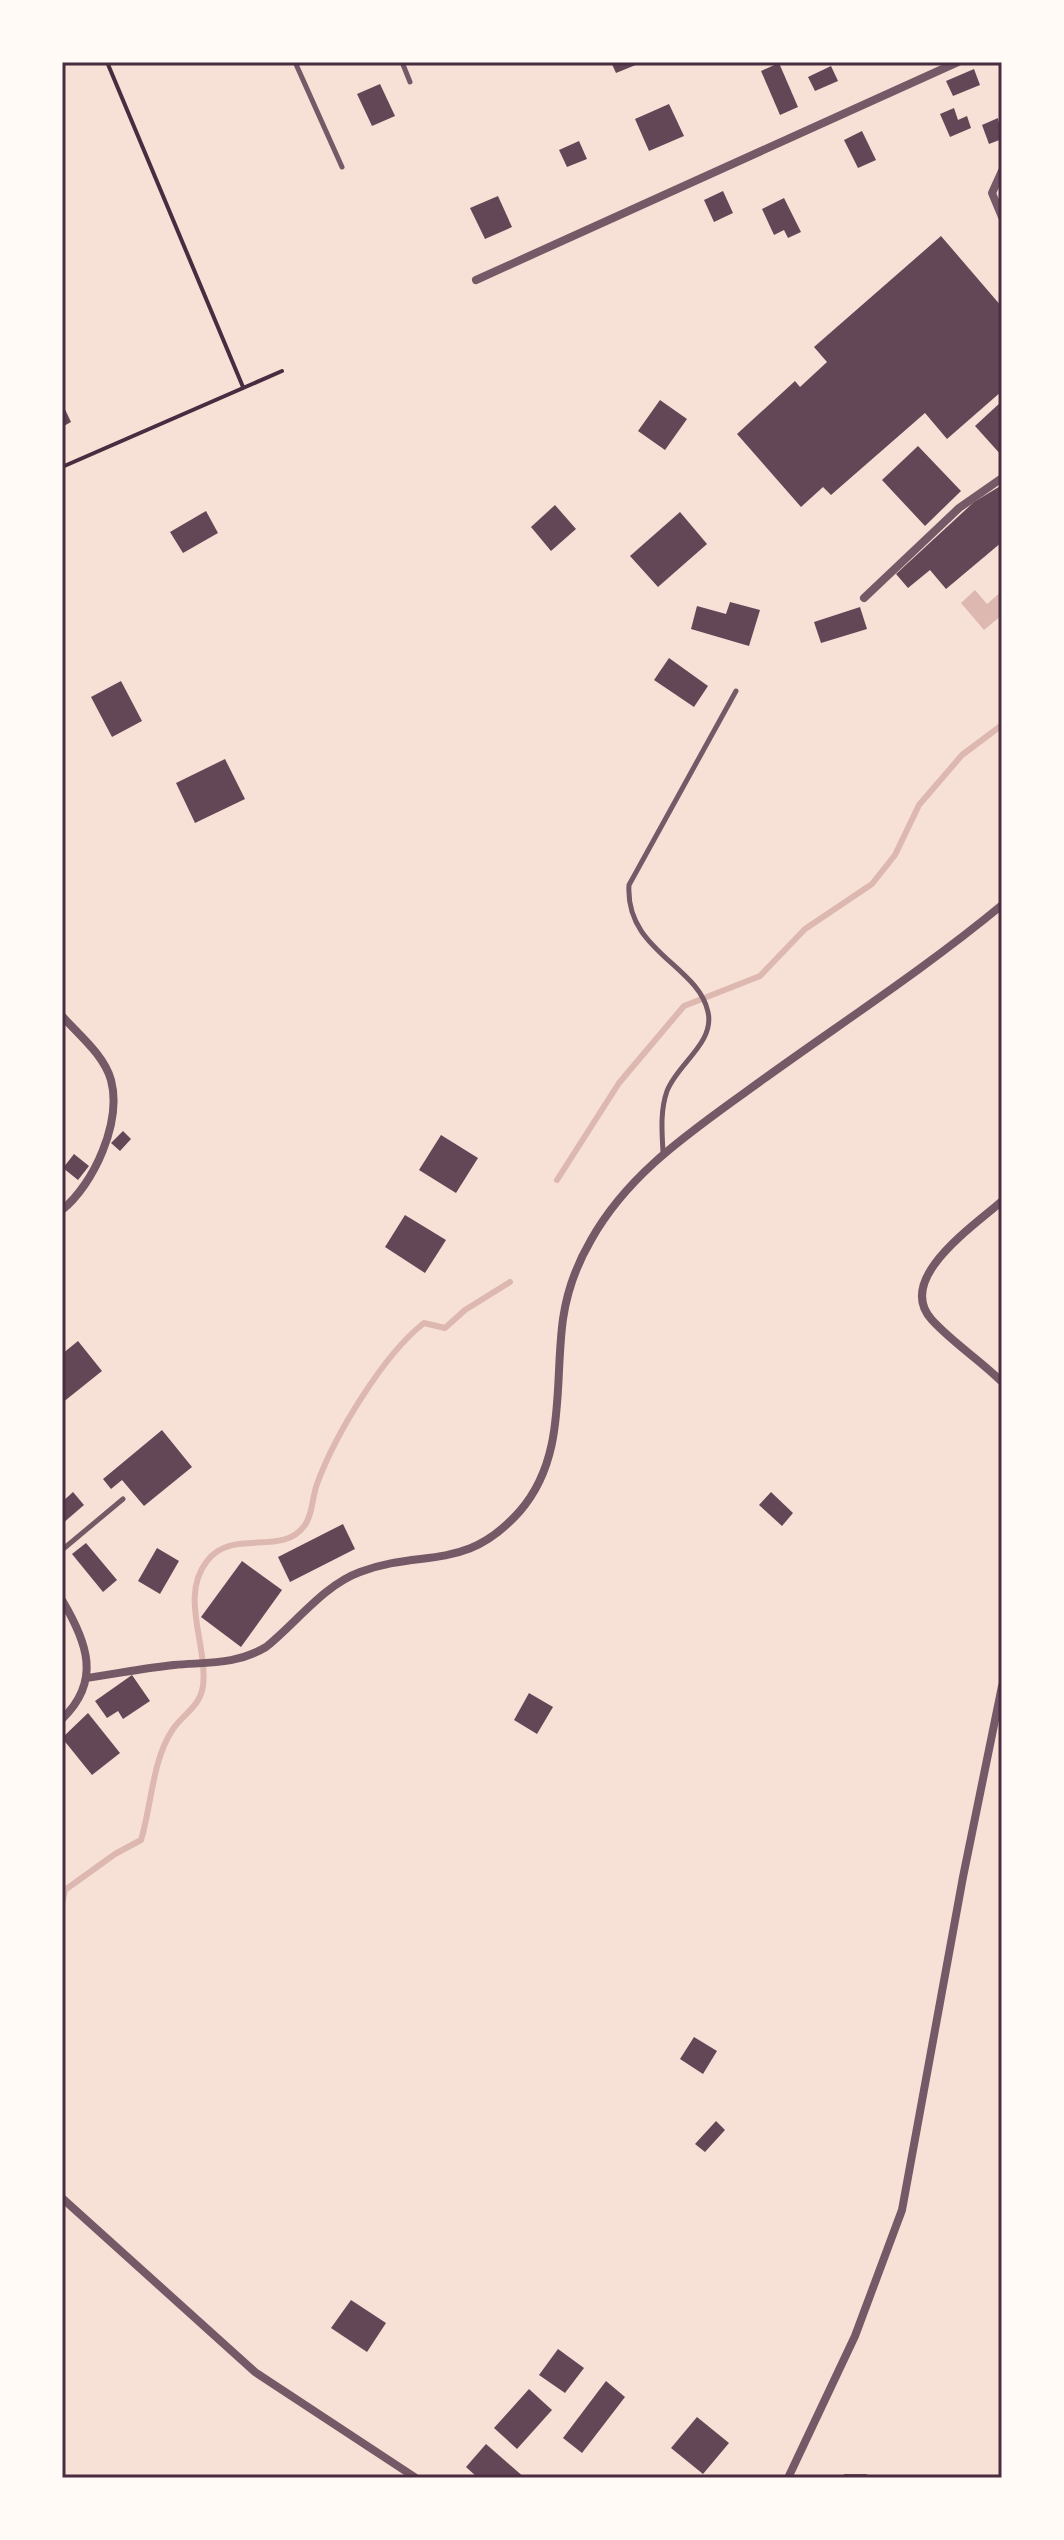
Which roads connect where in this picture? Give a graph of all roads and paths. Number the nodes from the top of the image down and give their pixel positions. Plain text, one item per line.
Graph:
1 (107, 62) edge
2 (295, 62) edge
3 (402, 62) edge
4 (958, 62) edge
5 (410, 82) dead end
6 (342, 167) dead end
7 (1002, 171) edge
8 (1002, 217) edge
9 (476, 280) dead end
10 (282, 371) dead end
11 (243, 387) junction
12 (62, 467) edge
13 (1002, 478) edge
14 (864, 598) dead end
15 (736, 691) dead end
16 (1002, 905) edge
17 (62, 1016) edge
18 (663, 1152) junction
19 (1002, 1201) edge
20 (62, 1210) edge
21 (1002, 1382) edge
22 (123, 1499) dead end
23 (62, 1550) edge
24 (62, 1600) edge
25 (86, 1678) junction
26 (1002, 1686) edge
27 (62, 1719) edge
28 (62, 2198) edge
29 (416, 2478) edge
30 (788, 2478) edge
31 (846, 2478) edge
32 (865, 2478) edge

1 - 11 path
2 - 6 lane
3 - 5 lane
4 - 9 street
7 - 8 street
10 - 11 path
11 - 12 path
13 - 14 street
15 - 18 lane
16 - 18 street
17 - 20 street
18 - 25 street
19 - 21 street
22 - 23 lane
24 - 25 street
25 - 27 street
26 - 30 street
28 - 29 street
31 - 32 street

